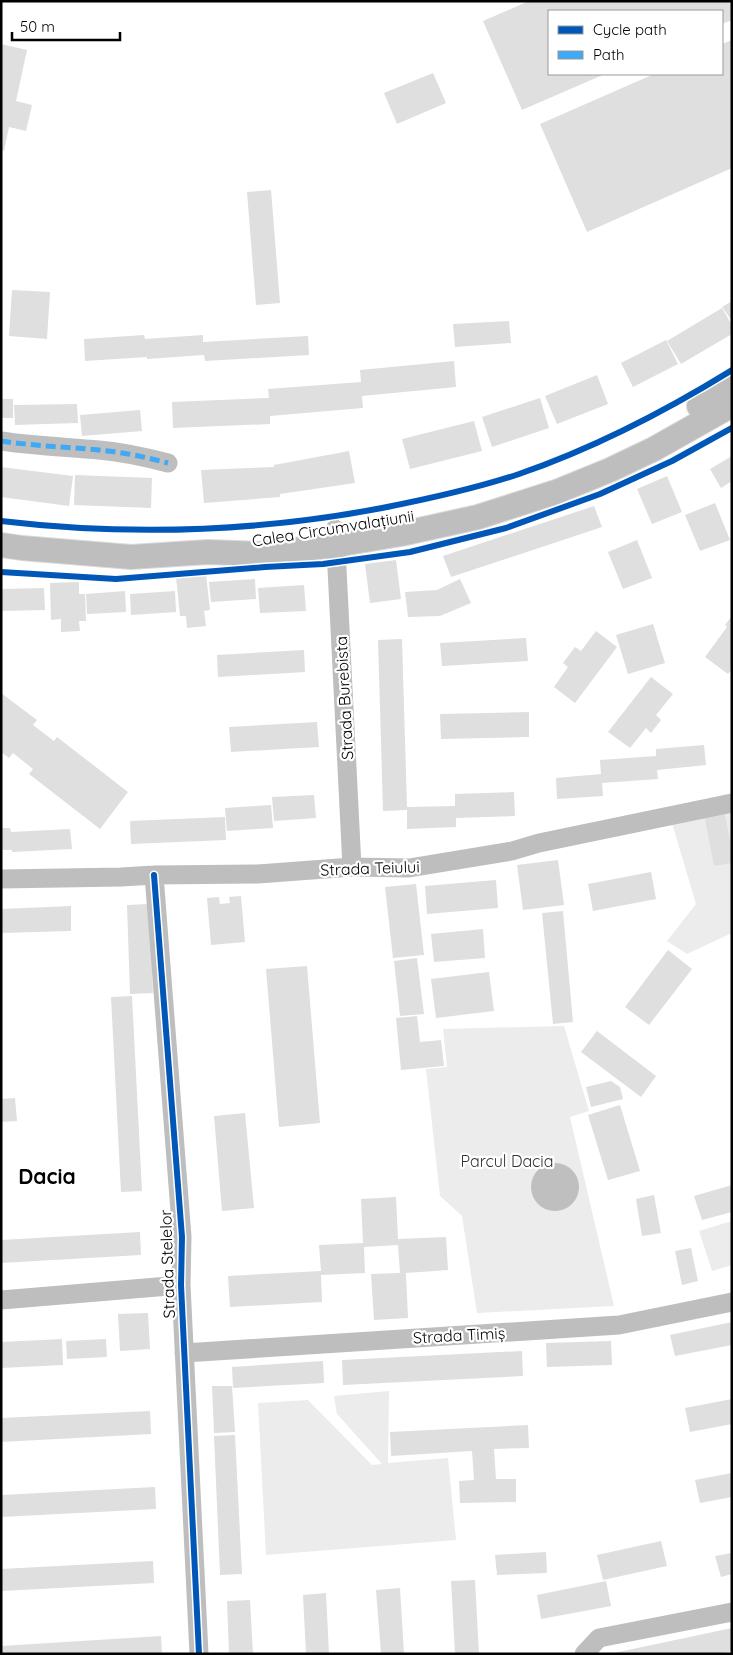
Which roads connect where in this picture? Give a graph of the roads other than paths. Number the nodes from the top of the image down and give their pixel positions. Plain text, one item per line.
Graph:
1 (732, 386) edge
2 (732, 405) edge
3 (1, 441) edge
4 (168, 463) dead end
5 (336, 537) junction
6 (1, 544) edge
7 (732, 803) edge
8 (352, 867) junction
9 (154, 875) junction
10 (1, 879) edge
11 (182, 1285) junction
12 (1, 1300) edge
13 (732, 1302) edge
14 (184, 1353) junction
15 (732, 1612) edge
16 (199, 1654) edge
17 (584, 1654) edge

1 - 5 main road, Calea Circumvalațiunii
2 - 5 main road, Calea Circumvalațiunii
3 - 4 street
5 - 6 main road, Calea Circumvalațiunii
5 - 8 street, Strada Burebista
7 - 8 street, Strada Teiului
8 - 9 street, Strada Teiului
9 - 10 street, Strada Teiului
9 - 11 street, Strada Stelelor
11 - 12 street
11 - 14 street, Strada Stelelor
13 - 14 street, Strada Timiș
14 - 16 street, Strada Stelelor
15 - 17 street

